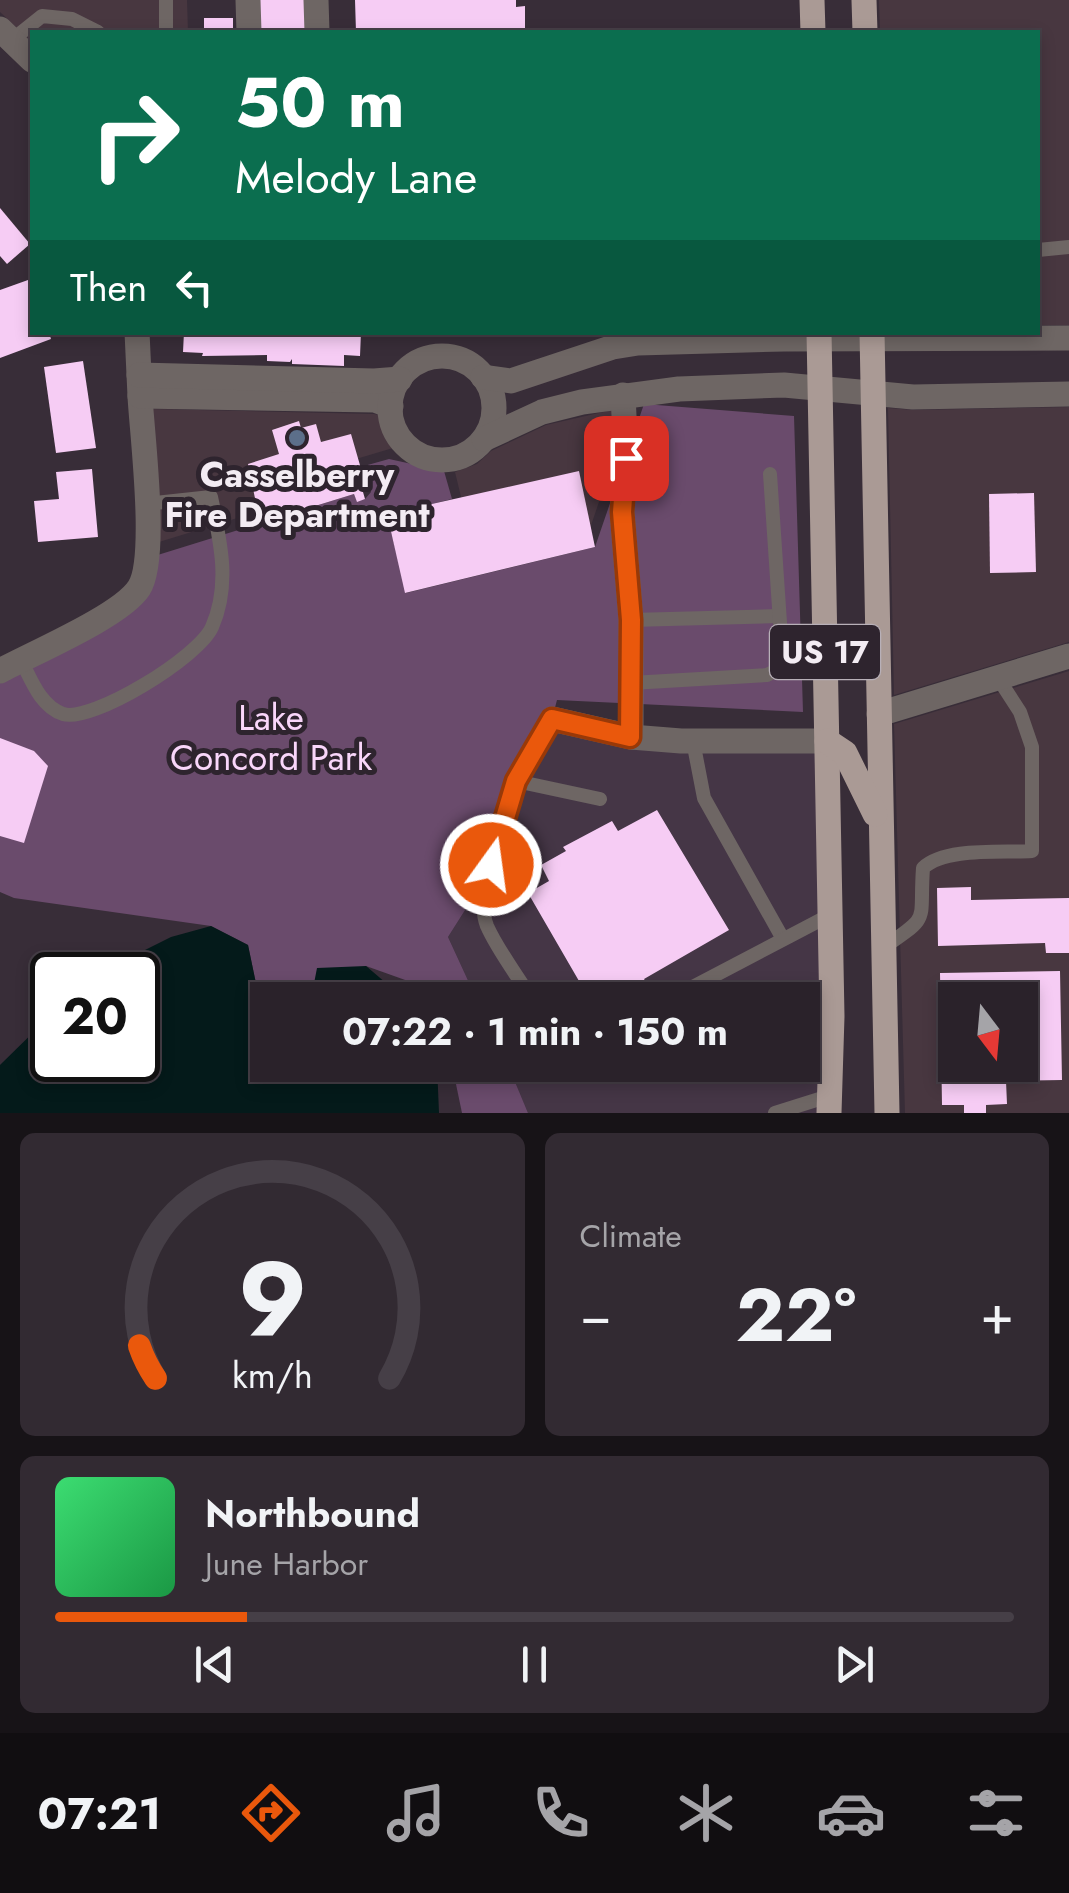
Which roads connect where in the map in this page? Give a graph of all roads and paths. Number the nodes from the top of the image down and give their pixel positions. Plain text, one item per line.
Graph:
1 (166, 0) edge
2 (248, 0) edge
3 (316, 0) edge
4 (812, 0) edge
5 (864, 0) edge
6 (94, 30) edge
7 (166, 30) edge
8 (249, 30) edge
9 (316, 30) edge
10 (812, 30) edge
11 (865, 30) edge
12 (6, 35) edge
13 (30, 58) edge
14 (1069, 247) edge
15 (1040, 250) edge
16 (137, 335) edge
17 (819, 336) edge
18 (872, 336) edge
19 (1069, 338) edge
20 (483, 377) junction
21 (400, 379) junction
22 (140, 386) junction
23 (820, 388) junction
24 (873, 393) junction
25 (1069, 394) edge
26 (623, 395) junction
27 (391, 406) junction
28 (484, 439) junction
29 (770, 474) dead end
30 (146, 504) junction
31 (778, 616) junction
32 (631, 620) junction
33 (1068, 660) edge
34 (11, 665) edge
35 (998, 678) junction
36 (631, 683) junction
37 (879, 714) junction
38 (552, 719) joint
39 (630, 737) junction
40 (693, 741) junction
41 (827, 741) junction
42 (516, 781) junction
43 (600, 799) dead end
44 (880, 823) junction
45 (830, 915) junction
46 (784, 940) junction
47 (883, 948) junction
48 (521, 982) edge
49 (703, 982) edge
50 (829, 1104) edge
51 (775, 1113) edge
52 (887, 1113) edge

1 - 7 lane
2 - 8 street
3 - 9 street
4 - 10 main road
5 - 11 main road
6 - 12 lane
12 - 13 street
14 - 15 lane
16 - 22 street
17 - 18 street
17 - 20 street
17 - 23 main road, US 17
18 - 19 street
18 - 24 main road, US 17
20 - 21 street
20 - 28 street
21 - 22 street
21 - 27 street
22 - 27 street
22 - 30 street
23 - 24 street
23 - 26 street
23 - 41 main road, US 17
24 - 25 street
24 - 37 main road, US 17
26 - 28 street
26 - 32 street
27 - 28 street
29 - 31 lane
30 - 34 street
30 - 34 lane
31 - 32 lane
31 - 36 lane
32 - 36 street
33 - 35 street
35 - 37 street
35 - 47 lane
36 - 39 street
37 - 44 main road, US 17
38 - 39 street
38 - 42 lane
39 - 40 street
40 - 41 street
40 - 46 lane
41 - 44 main road
41 - 45 main road, US 17
42 - 43 lane
42 - 48 lane
44 - 47 main road, US 17
45 - 46 lane
45 - 50 main road, US 17
46 - 49 lane
47 - 52 main road, US 17
50 - 51 lane

